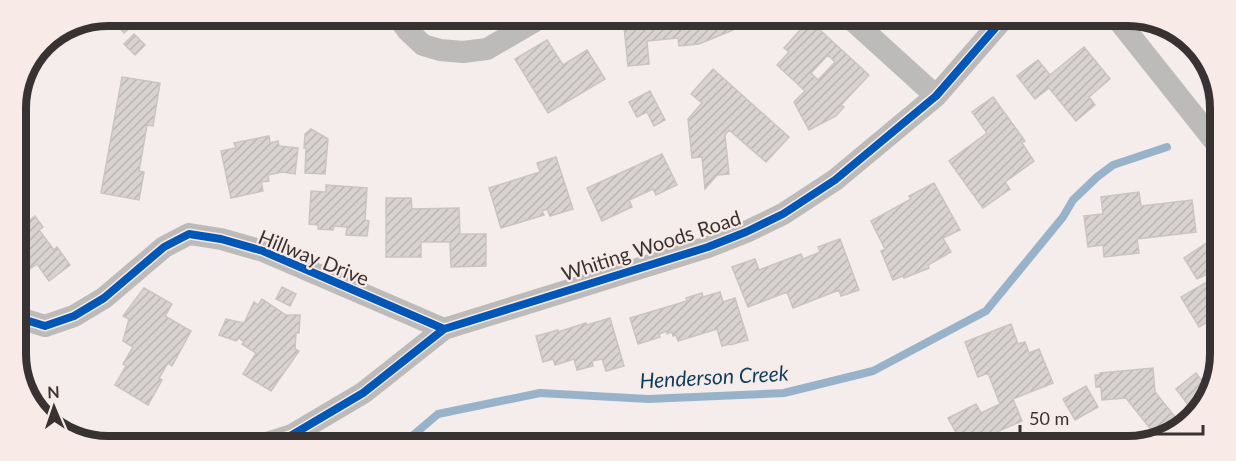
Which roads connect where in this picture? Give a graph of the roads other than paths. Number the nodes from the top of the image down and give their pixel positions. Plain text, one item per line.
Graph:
1 (404, 25) edge
2 (528, 25) edge
3 (858, 25) edge
4 (998, 25) edge
5 (1122, 25) edge
6 (936, 96) junction
7 (1210, 135) edge
8 (26, 320) edge
9 (444, 329) junction
10 (289, 436) edge

1 - 2 street
3 - 6 street
4 - 6 street, Whiting Woods Road
5 - 7 street
6 - 9 street, Whiting Woods Road
8 - 9 street, Hillway Drive
9 - 10 street, Whiting Woods Road

